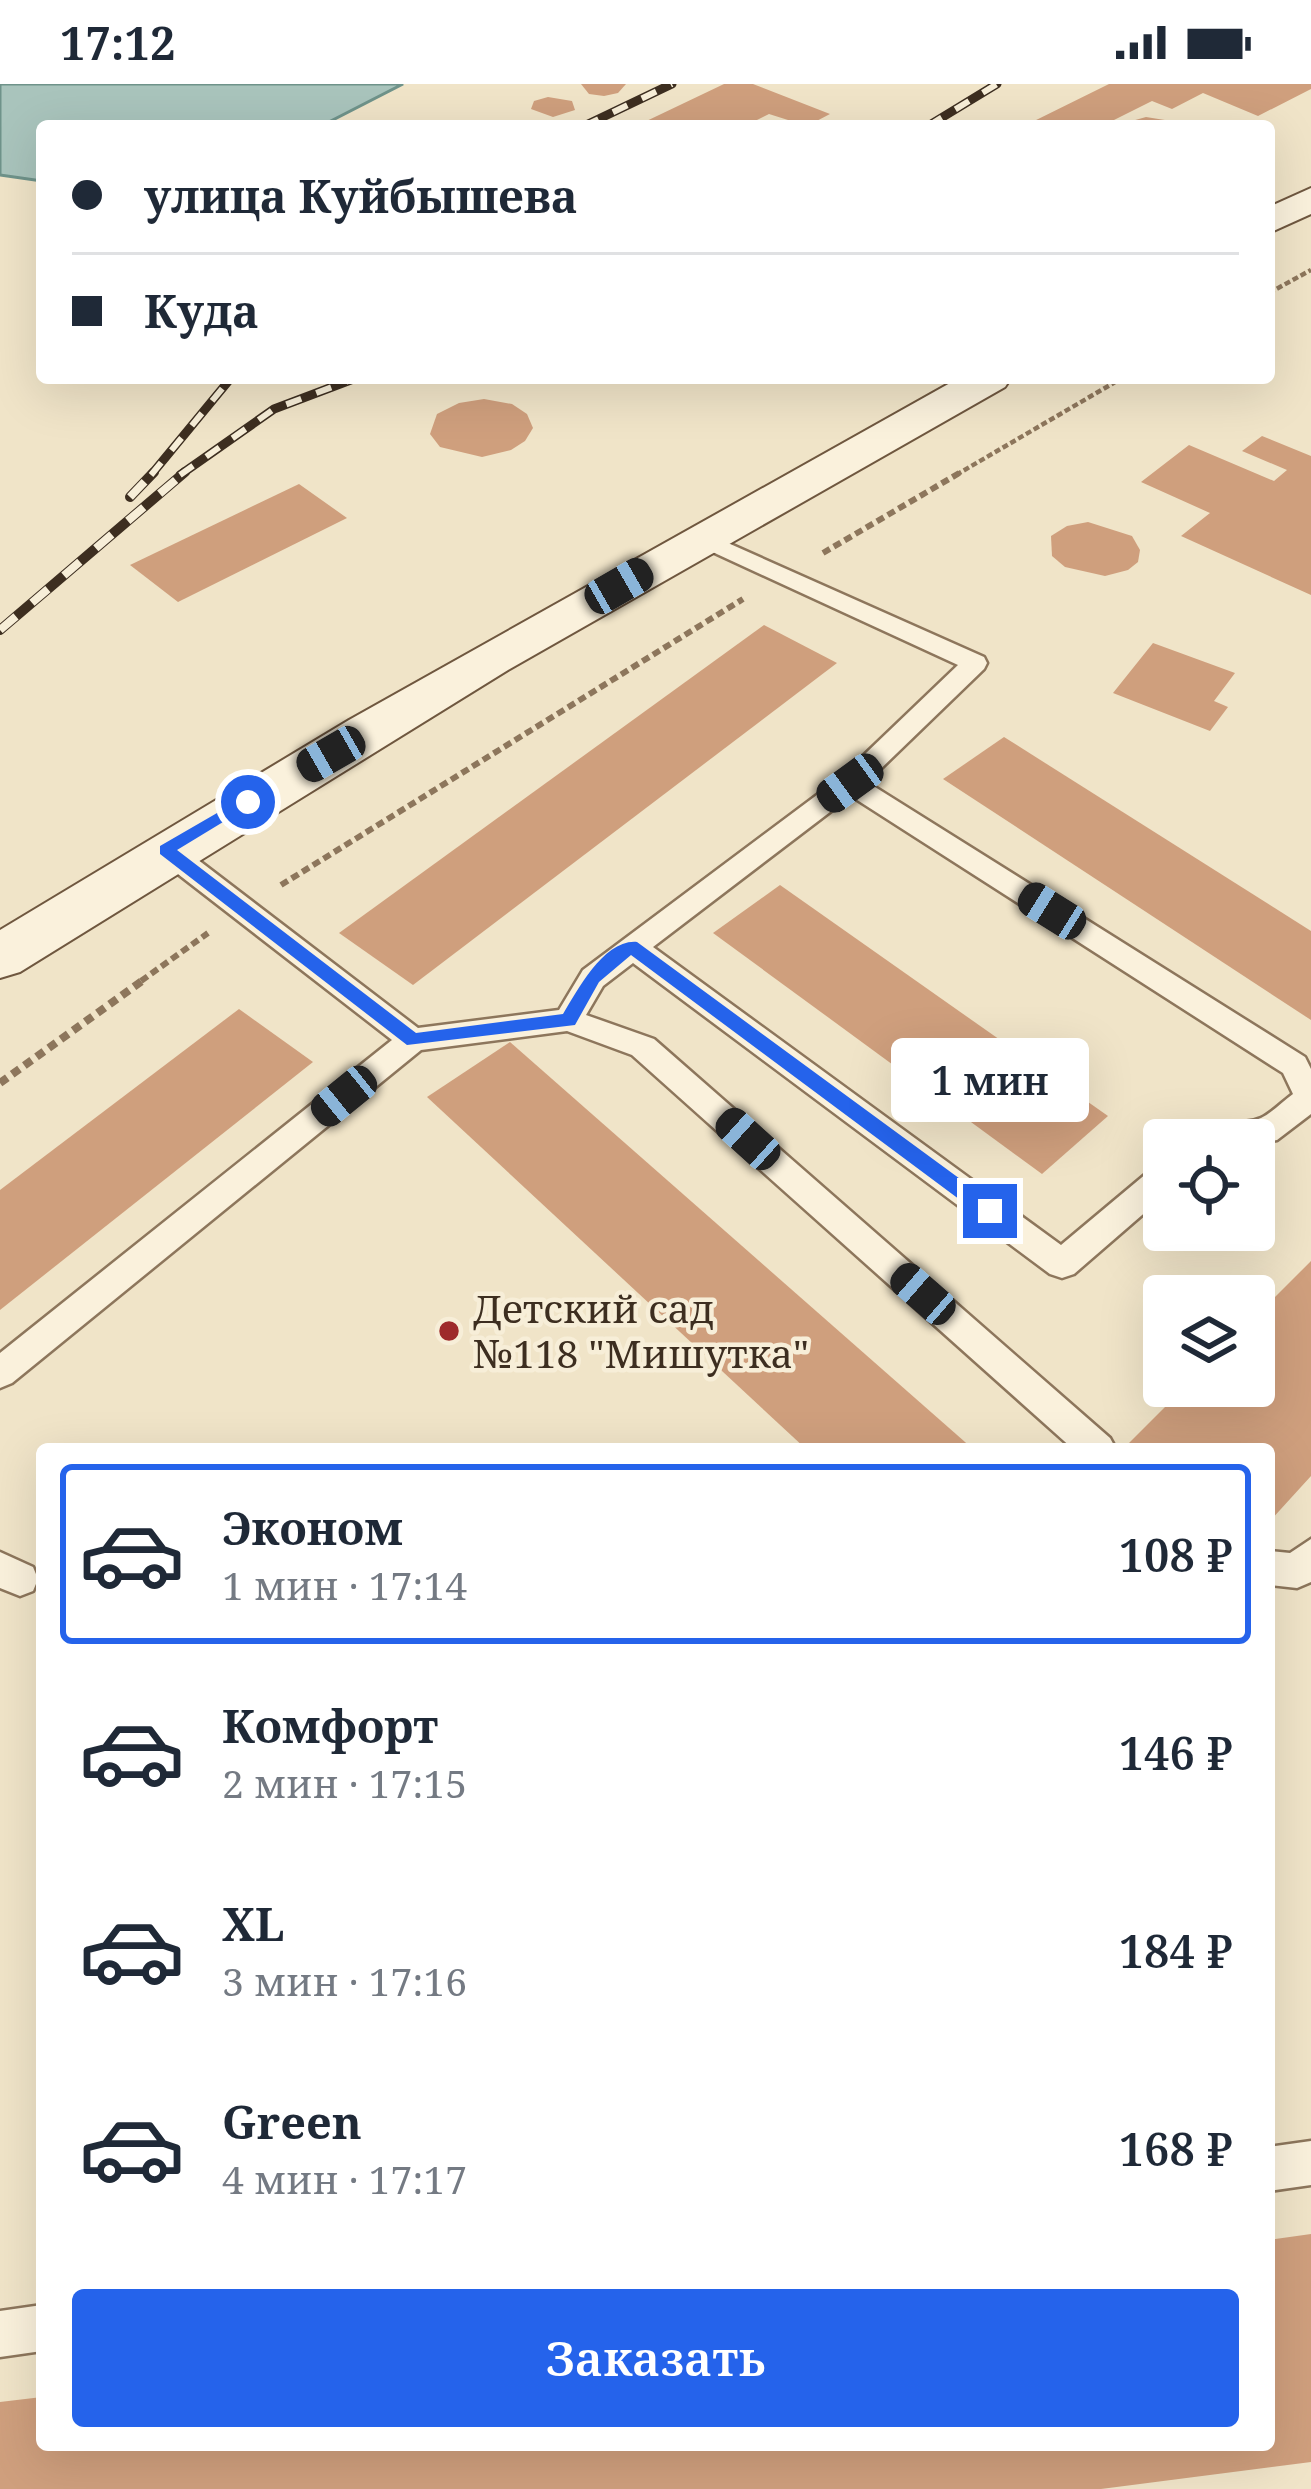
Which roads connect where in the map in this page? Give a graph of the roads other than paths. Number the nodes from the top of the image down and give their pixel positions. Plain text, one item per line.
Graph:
1 (1311, 199) edge
2 (1275, 219) edge
3 (979, 384) edge
4 (701, 538) junction
5 (850, 783) junction
6 (166, 850) junction
7 (631, 946) junction
8 (0, 957) edge
9 (568, 1020) junction
10 (413, 1040) junction
11 (1275, 1124) edge
12 (1143, 1195) edge
13 (0, 1373) edge
14 (1091, 1443) edge
15 (1311, 1556) edge
16 (1275, 1569) edge
17 (1311, 2163) edge
18 (1275, 2168) edge
19 (36, 2329) edge
20 (0, 2334) edge

1 - 2 main road
3 - 4 main road
4 - 5 lane
4 - 6 main road
5 - 7 lane
5 - 11 lane
6 - 8 main road
6 - 10 lane
7 - 9 lane
7 - 12 lane
9 - 10 lane
9 - 14 lane
10 - 13 lane
15 - 16 lane
17 - 18 lane
19 - 20 lane

